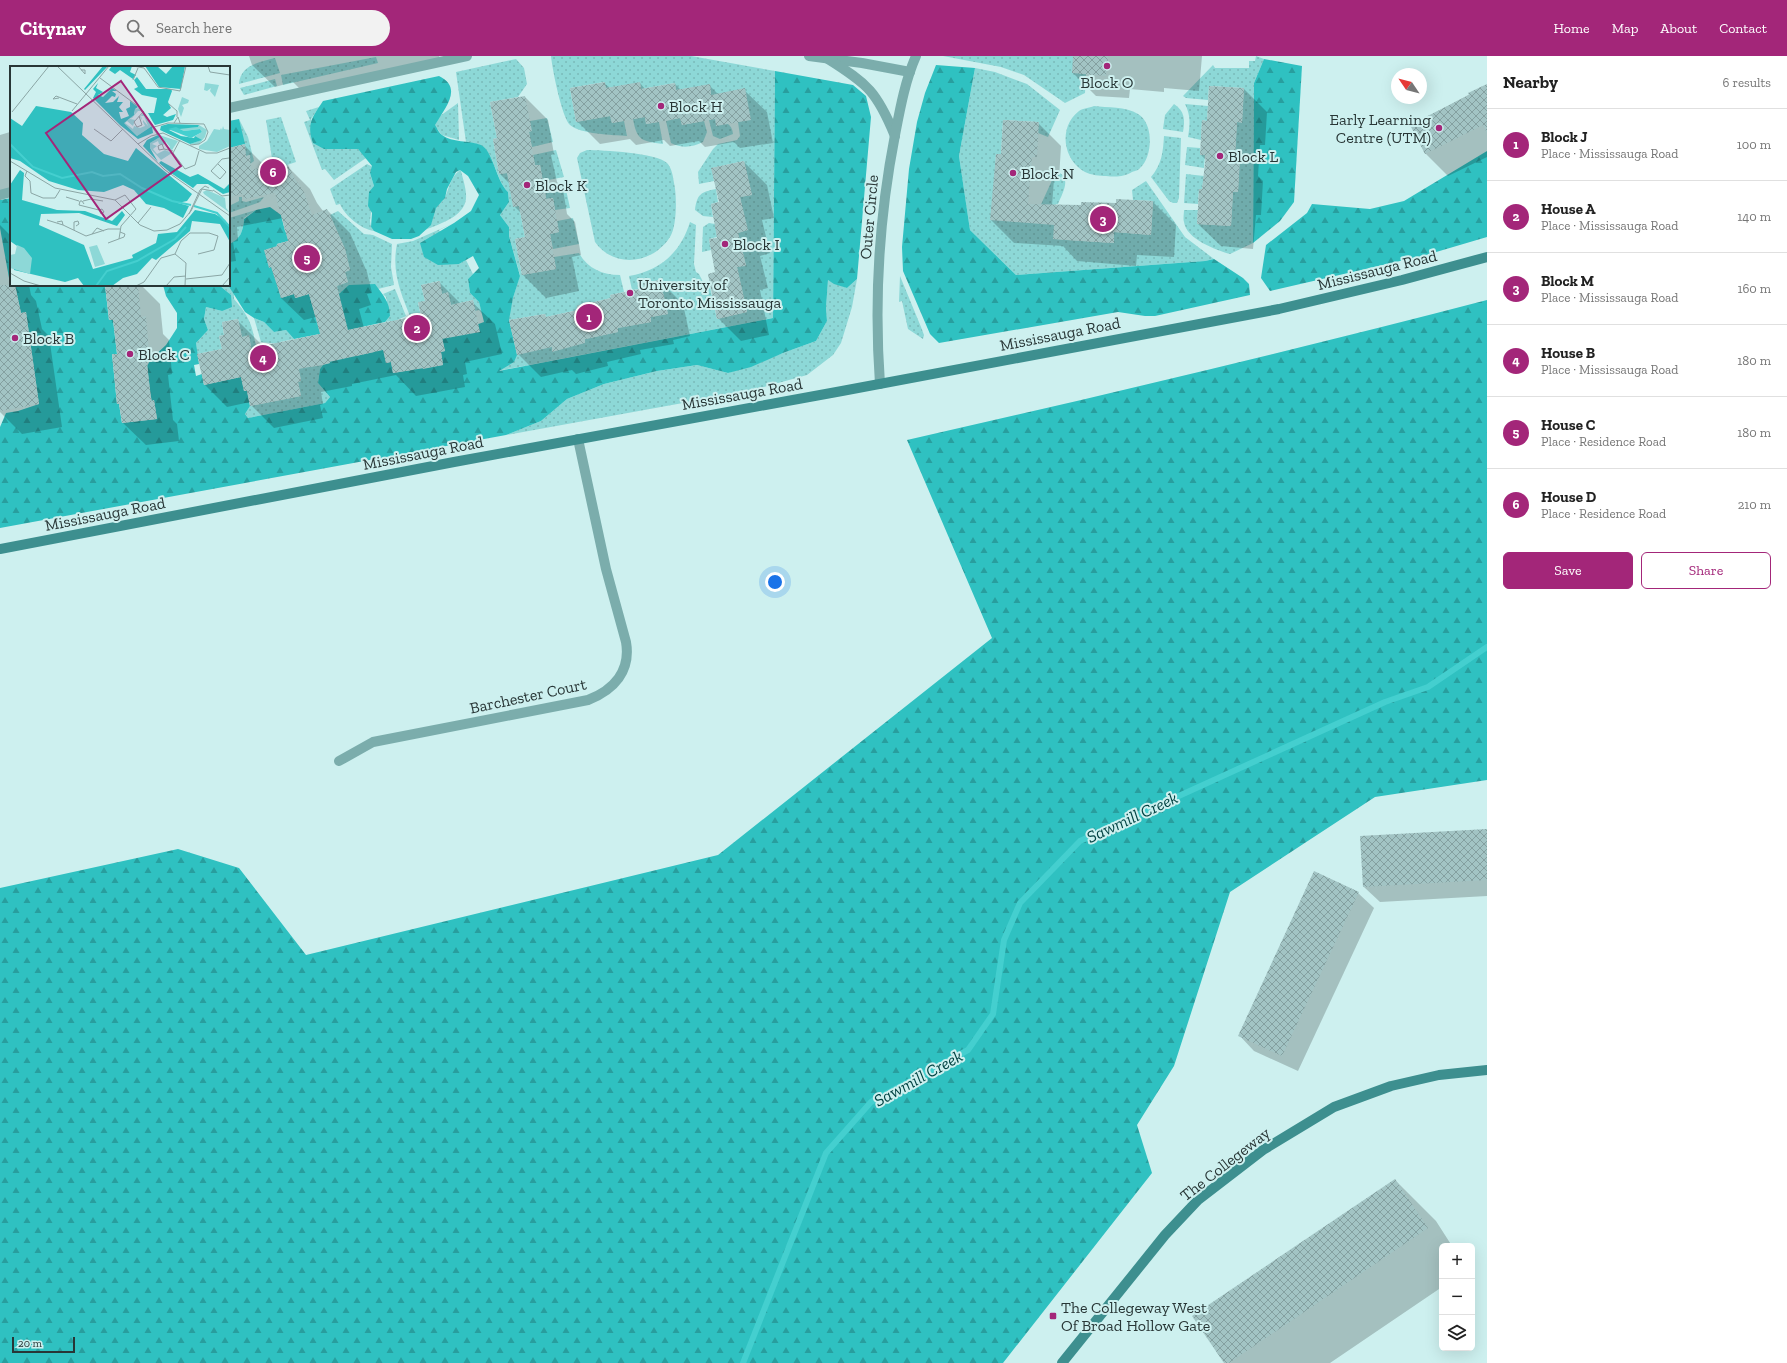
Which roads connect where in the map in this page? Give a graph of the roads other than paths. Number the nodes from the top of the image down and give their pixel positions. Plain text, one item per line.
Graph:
1 (467, 56) edge
2 (809, 56) edge
3 (916, 56) edge
4 (828, 59) junction
5 (910, 72) junction
6 (230, 108) edge
7 (895, 136) junction
8 (10, 192) edge
9 (0, 195) edge
10 (1487, 257) edge
11 (880, 384) junction
12 (578, 439) junction
13 (0, 549) edge
14 (339, 761) dead end
15 (1487, 1070) edge
16 (1062, 1363) edge

1 - 6 street
2 - 4 street
3 - 5 street, Outer Circle
4 - 5 street
4 - 7 street
5 - 7 street, Outer Circle
7 - 11 street, Outer Circle
8 - 9 street
10 - 11 main road, Mississauga Road
11 - 12 main road, Mississauga Road
12 - 13 main road, Mississauga Road
12 - 14 street, Barchester Court
15 - 16 main road, The Collegeway

